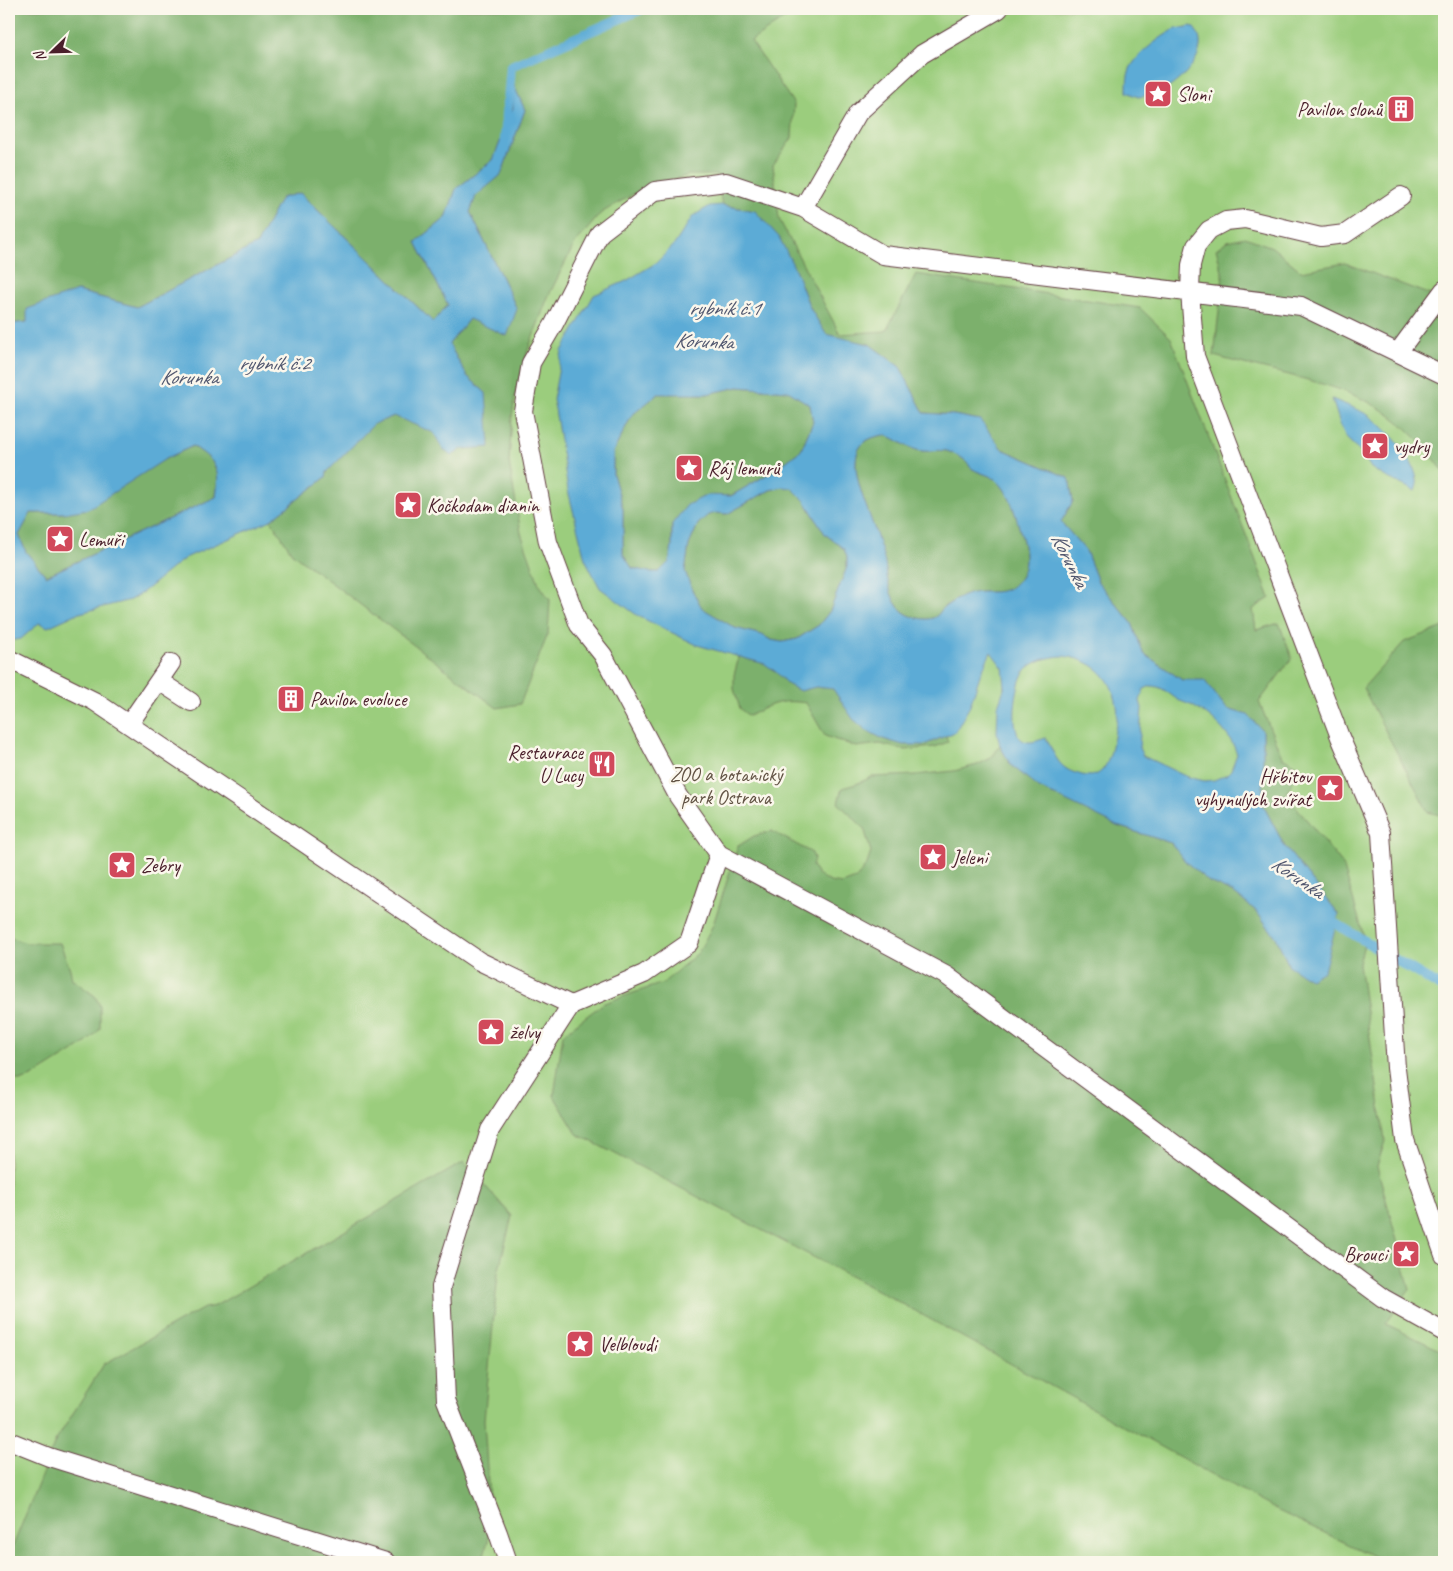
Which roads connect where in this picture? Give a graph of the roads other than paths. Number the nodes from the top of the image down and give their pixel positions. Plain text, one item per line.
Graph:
1 (999, 9) edge
2 (1401, 196) dead end
3 (803, 208) junction
4 (1444, 290) edge
5 (1190, 292) junction
6 (1398, 352) junction
7 (1444, 375) edge
8 (9, 659) edge
9 (171, 663) dead end
10 (159, 681) junction
11 (191, 702) dead end
12 (129, 724) junction
13 (719, 854) junction
14 (571, 1005) junction
15 (1444, 1254) edge
16 (1444, 1332) edge
17 (9, 1441) edge
18 (386, 1562) edge
19 (508, 1562) edge

1 - 3 lane
2 - 5 lane
3 - 5 lane
3 - 13 lane
4 - 6 lane
5 - 6 lane
5 - 15 lane
6 - 7 lane
8 - 12 lane
9 - 10 lane
10 - 11 lane
10 - 12 lane
12 - 14 lane
13 - 14 lane
13 - 16 lane
14 - 19 lane
17 - 18 lane

